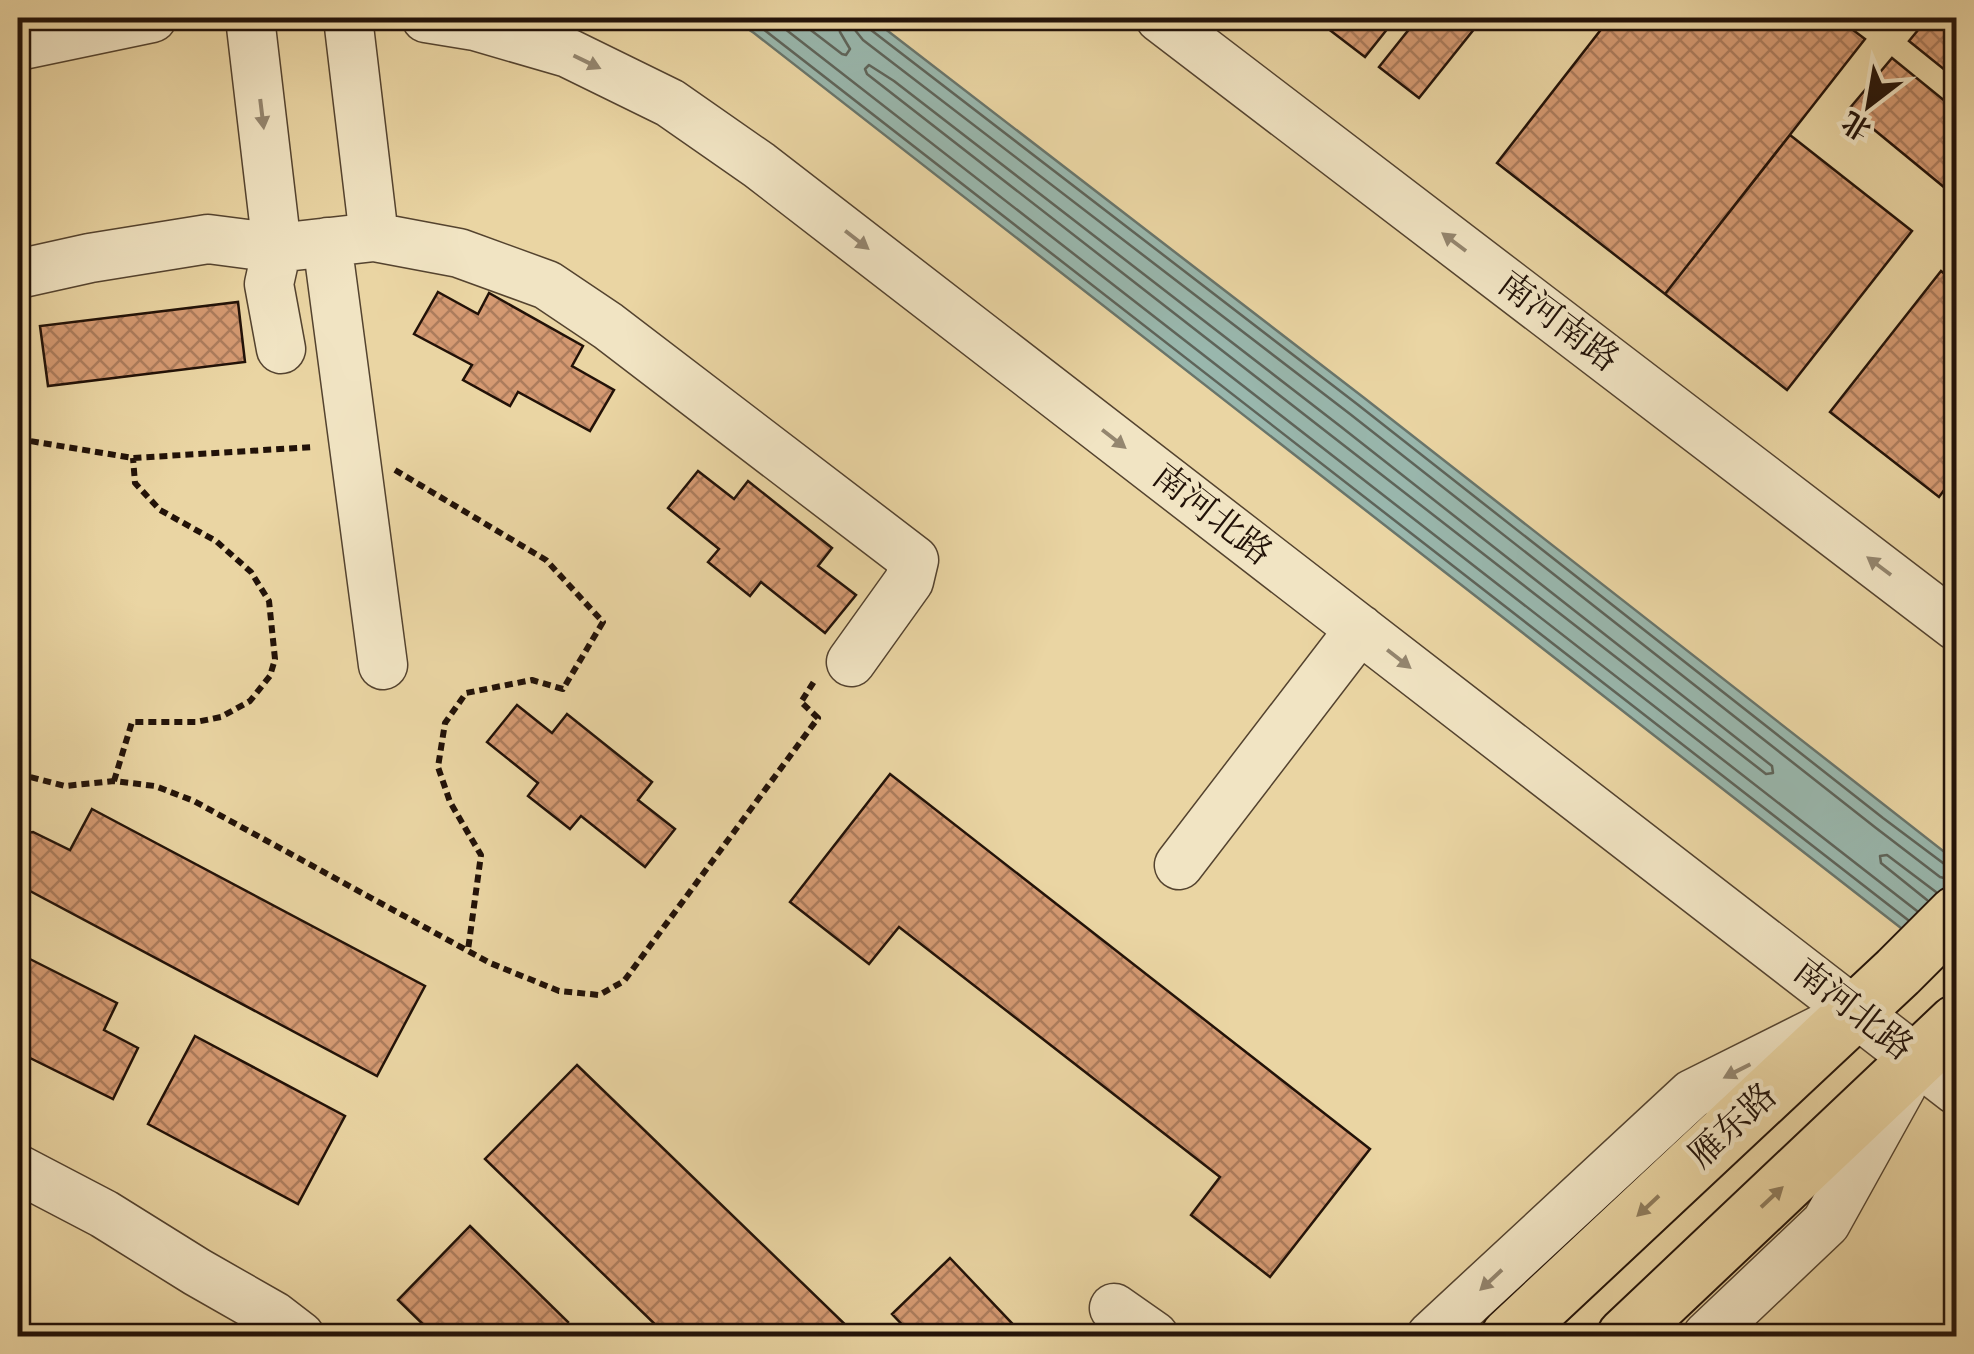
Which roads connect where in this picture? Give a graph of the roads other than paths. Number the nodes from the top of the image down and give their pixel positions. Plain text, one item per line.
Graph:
1 (152, 18) edge
2 (250, 18) edge
3 (348, 18) edge
4 (426, 18) edge
5 (1160, 18) edge
6 (18, 46) edge
7 (374, 237) junction
8 (327, 242) junction
9 (278, 248) junction
10 (18, 274) edge
11 (281, 349) dead end
12 (1956, 626) edge
13 (1360, 630) junction
14 (850, 662) dead end
15 (383, 665) dead end
16 (1179, 866) dead end
17 (1956, 914) edge
18 (1856, 1012) junction
19 (1946, 1049) edge
20 (18, 1169) edge
21 (1114, 1308) dead end
22 (300, 1336) edge
23 (1154, 1336) edge
24 (1430, 1336) edge
25 (1509, 1336) edge
26 (1628, 1336) edge
27 (1707, 1336) edge

1 - 6 street
2 -> 9 street
3 - 7 street
4 -> 13 street, 南河北路
12 -> 5 street, 南河南路
7 - 8 street
7 - 14 street
8 - 9 street
8 - 15 street
9 - 10 street
9 - 11 street
13 - 16 street
13 -> 18 street, 南河北路
17 - 18 main road, 雁东路
18 - 19 street, 南河北路
18 -> 24 street
18 -> 25 main road, 雁东路
26 -> 19 main road
19 - 27 street
20 - 22 street
21 - 23 street

